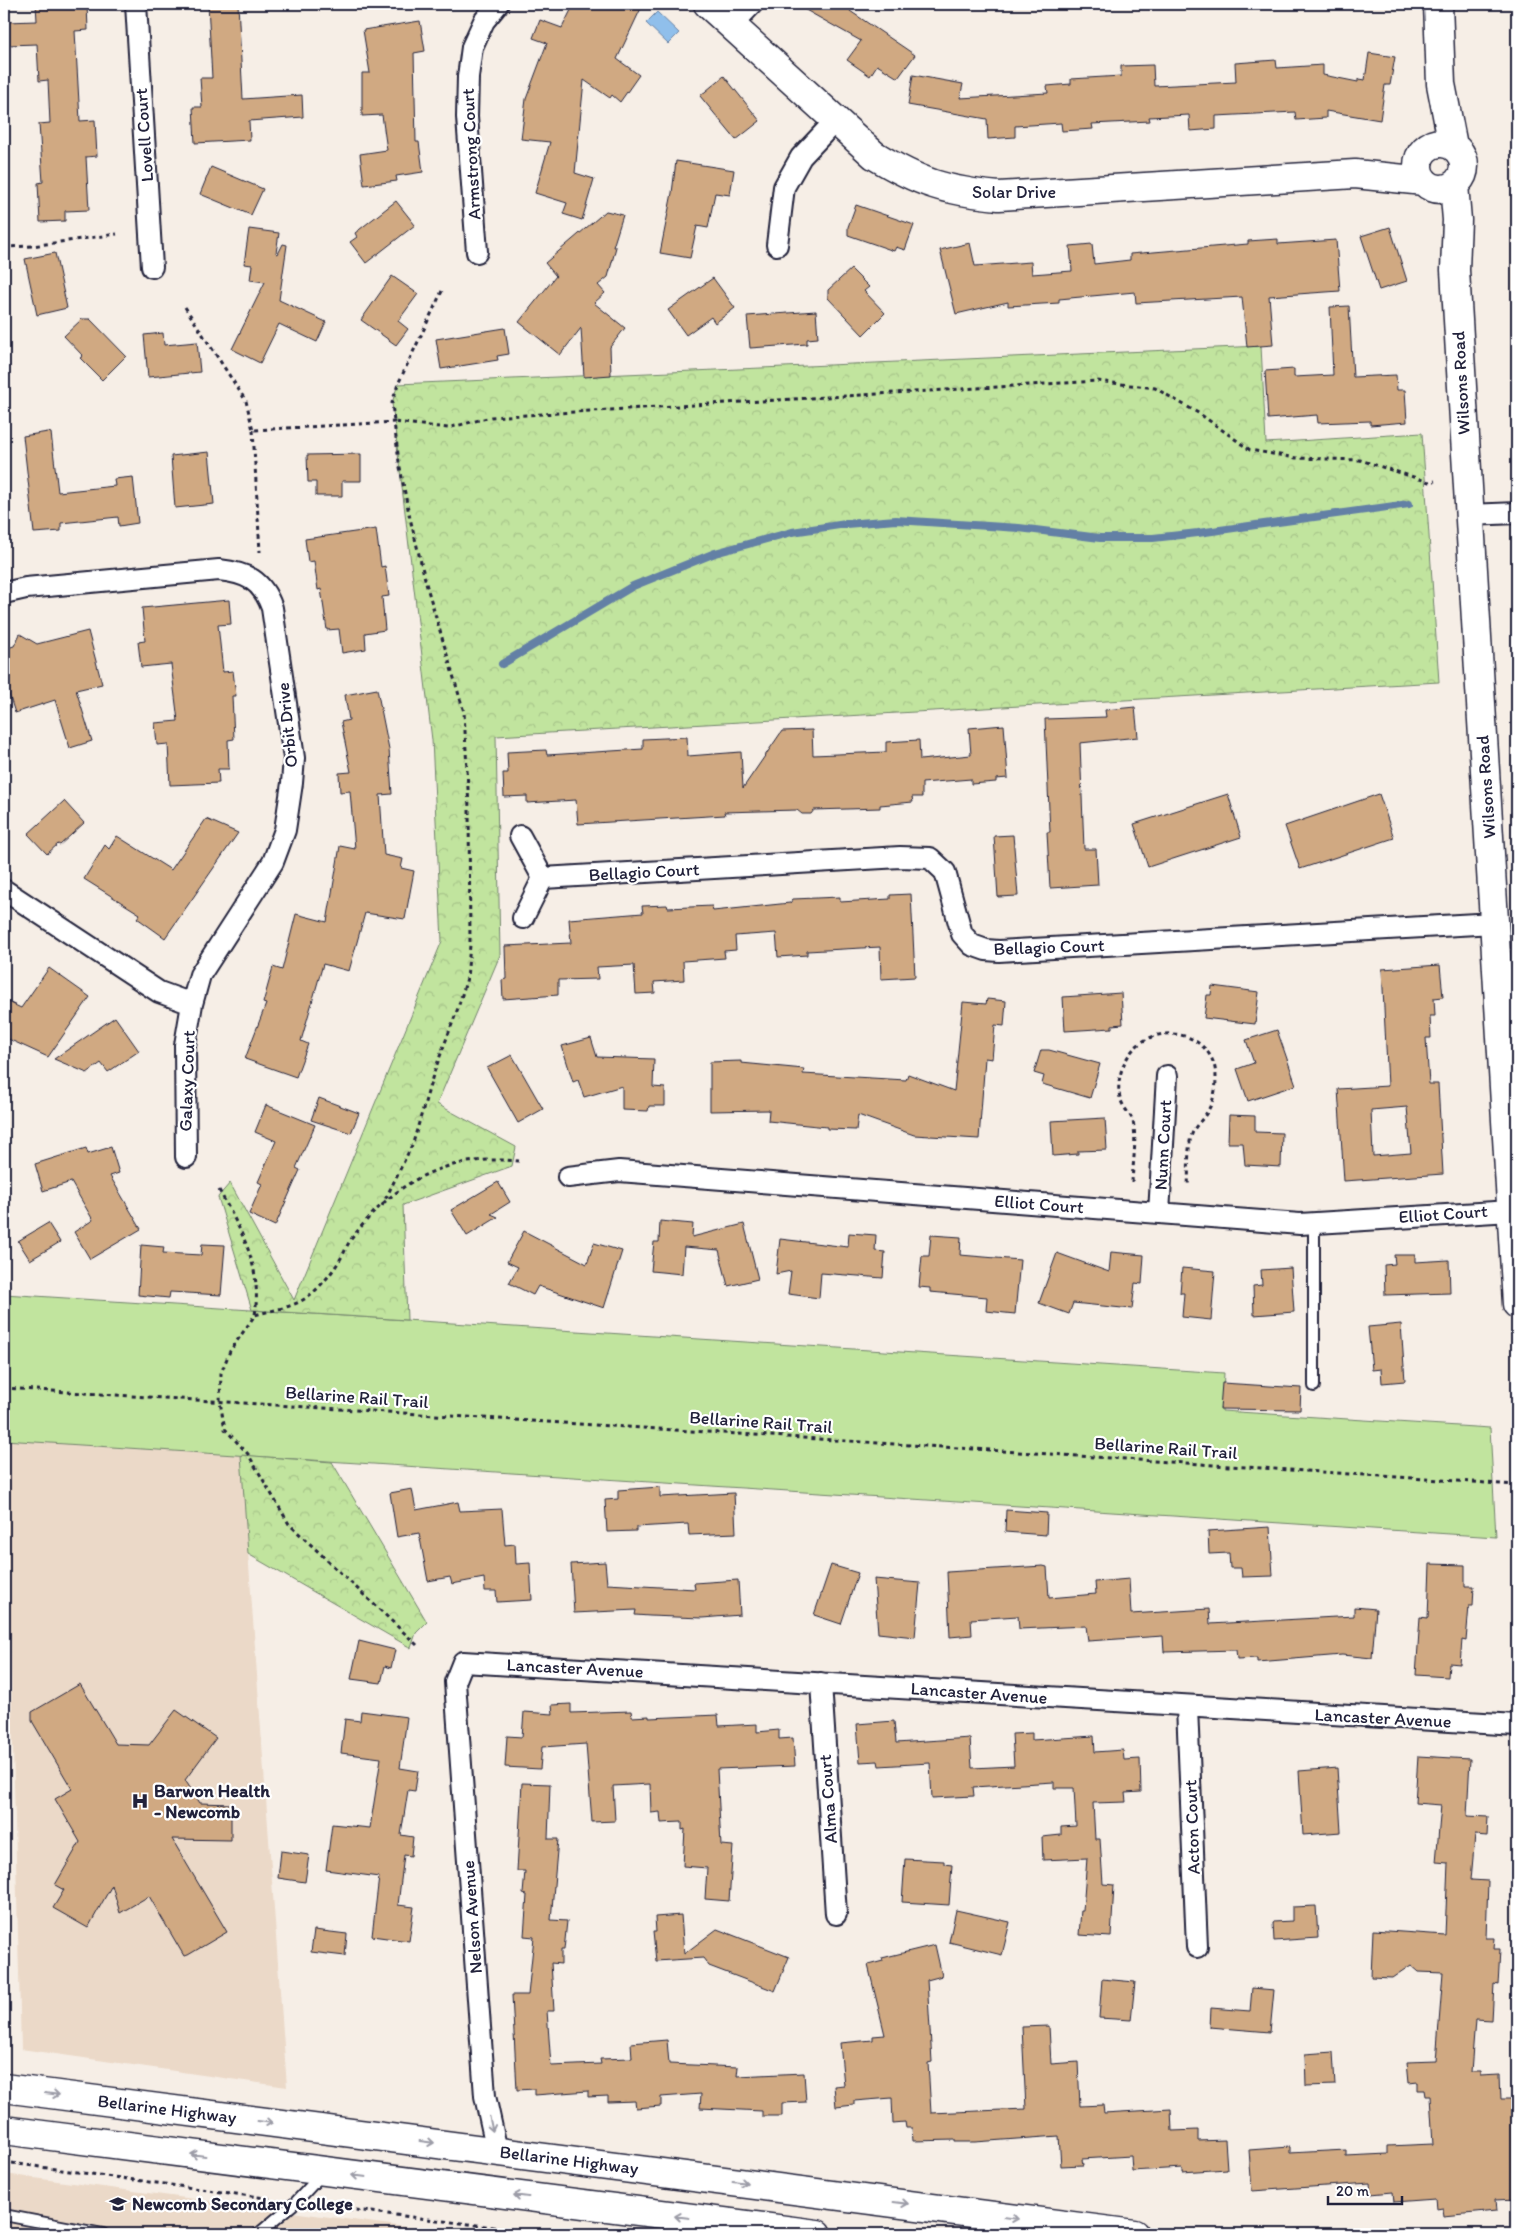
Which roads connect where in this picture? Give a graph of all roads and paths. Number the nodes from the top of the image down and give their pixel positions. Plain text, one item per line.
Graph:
1 (136, 4) edge
2 (498, 4) edge
3 (708, 4) edge
4 (752, 4) edge
5 (1438, 4) edge
6 (732, 25) junction
7 (836, 120) junction
8 (1435, 167) junction
9 (118, 234) dead end
10 (778, 245) dead end
11 (4, 248) edge
12 (477, 252) dead end
13 (152, 267) dead end
14 (442, 291) dead end
15 (185, 307) dead end
16 (394, 422) junction
17 (254, 430) junction
18 (1435, 482) dead end
19 (1517, 513) edge
20 (1469, 515) junction
21 (260, 552) dead end
22 (4, 592) edge
23 (520, 836) dead end
24 (543, 878) junction
25 (4, 890) edge
26 (524, 918) dead end
27 (1494, 924) junction
28 (192, 1004) junction
29 (1167, 1076) dead end
30 (186, 1158) dead end
31 (519, 1161) dead end
32 (568, 1177) dead end
33 (219, 1190) dead end
34 (382, 1206) junction
35 (1511, 1210) junction
36 (1159, 1213) junction
37 (1314, 1223) junction
38 (1516, 1256) edge
39 (1517, 1304) edge
40 (255, 1315) junction
41 (1314, 1386) dead end
42 (4, 1388) edge
43 (220, 1402) junction
44 (1517, 1485) edge
45 (417, 1646) dead end
46 (455, 1682) joint
47 (821, 1683) junction
48 (1187, 1707) junction
49 (1517, 1725) edge
50 (836, 1914) dead end
51 (1197, 1947) dead end
52 (4, 2088) edge
53 (4, 2130) edge
54 (497, 2151) junction
55 (325, 2171) junction
56 (4, 2215) edge
57 (103, 2234) edge
58 (258, 2234) edge
59 (817, 2234) edge
60 (1134, 2234) edge

1 - 13 street, Lovell Court
2 - 12 street, Armstrong Court
3 - 6 main road, Solar Drive
4 - 6 street
5 - 8 main road
6 - 7 main road, Solar Drive
7 - 8 main road, Solar Drive
7 - 10 street
8 - 20 main road, Wilsons Road
9 - 11 path
14 - 16 path
15 - 17 path
16 - 17 path
16 - 18 path
16 - 34 path
17 - 21 path
19 - 20 street
20 - 27 main road, Wilsons Road
22 - 28 street, Orbit Drive
23 - 24 street
24 - 26 street
24 - 27 street, Bellagio Court
25 - 28 street
27 - 35 main road, Wilsons Road
28 - 30 street, Galaxy Court
29 - 36 street, Nunn Court
31 - 34 path
32 - 36 street, Elliot Court
33 - 40 path
34 - 40 path
35 - 37 street, Elliot Court
35 - 38 main road, Wilsons Road
36 - 37 street, Elliot Court
37 - 41 lane
38 - 39 main road, Wilsons Road
40 - 43 path
42 - 43 path, Bellarine Rail Trail
43 - 44 path, Bellarine Rail Trail
43 - 45 path
46 - 47 street, Lancaster Avenue
46 -> 54 street, Nelson Avenue
47 - 48 street, Lancaster Avenue
47 - 50 street, Alma Court
48 - 49 street, Lancaster Avenue
48 - 51 street, Acton Court
52 -> 54 main road, Bellarine Highway
55 -> 53 main road
54 -> 60 main road, Bellarine Highway
55 - 58 lane
59 -> 55 main road
56 - 57 lane

